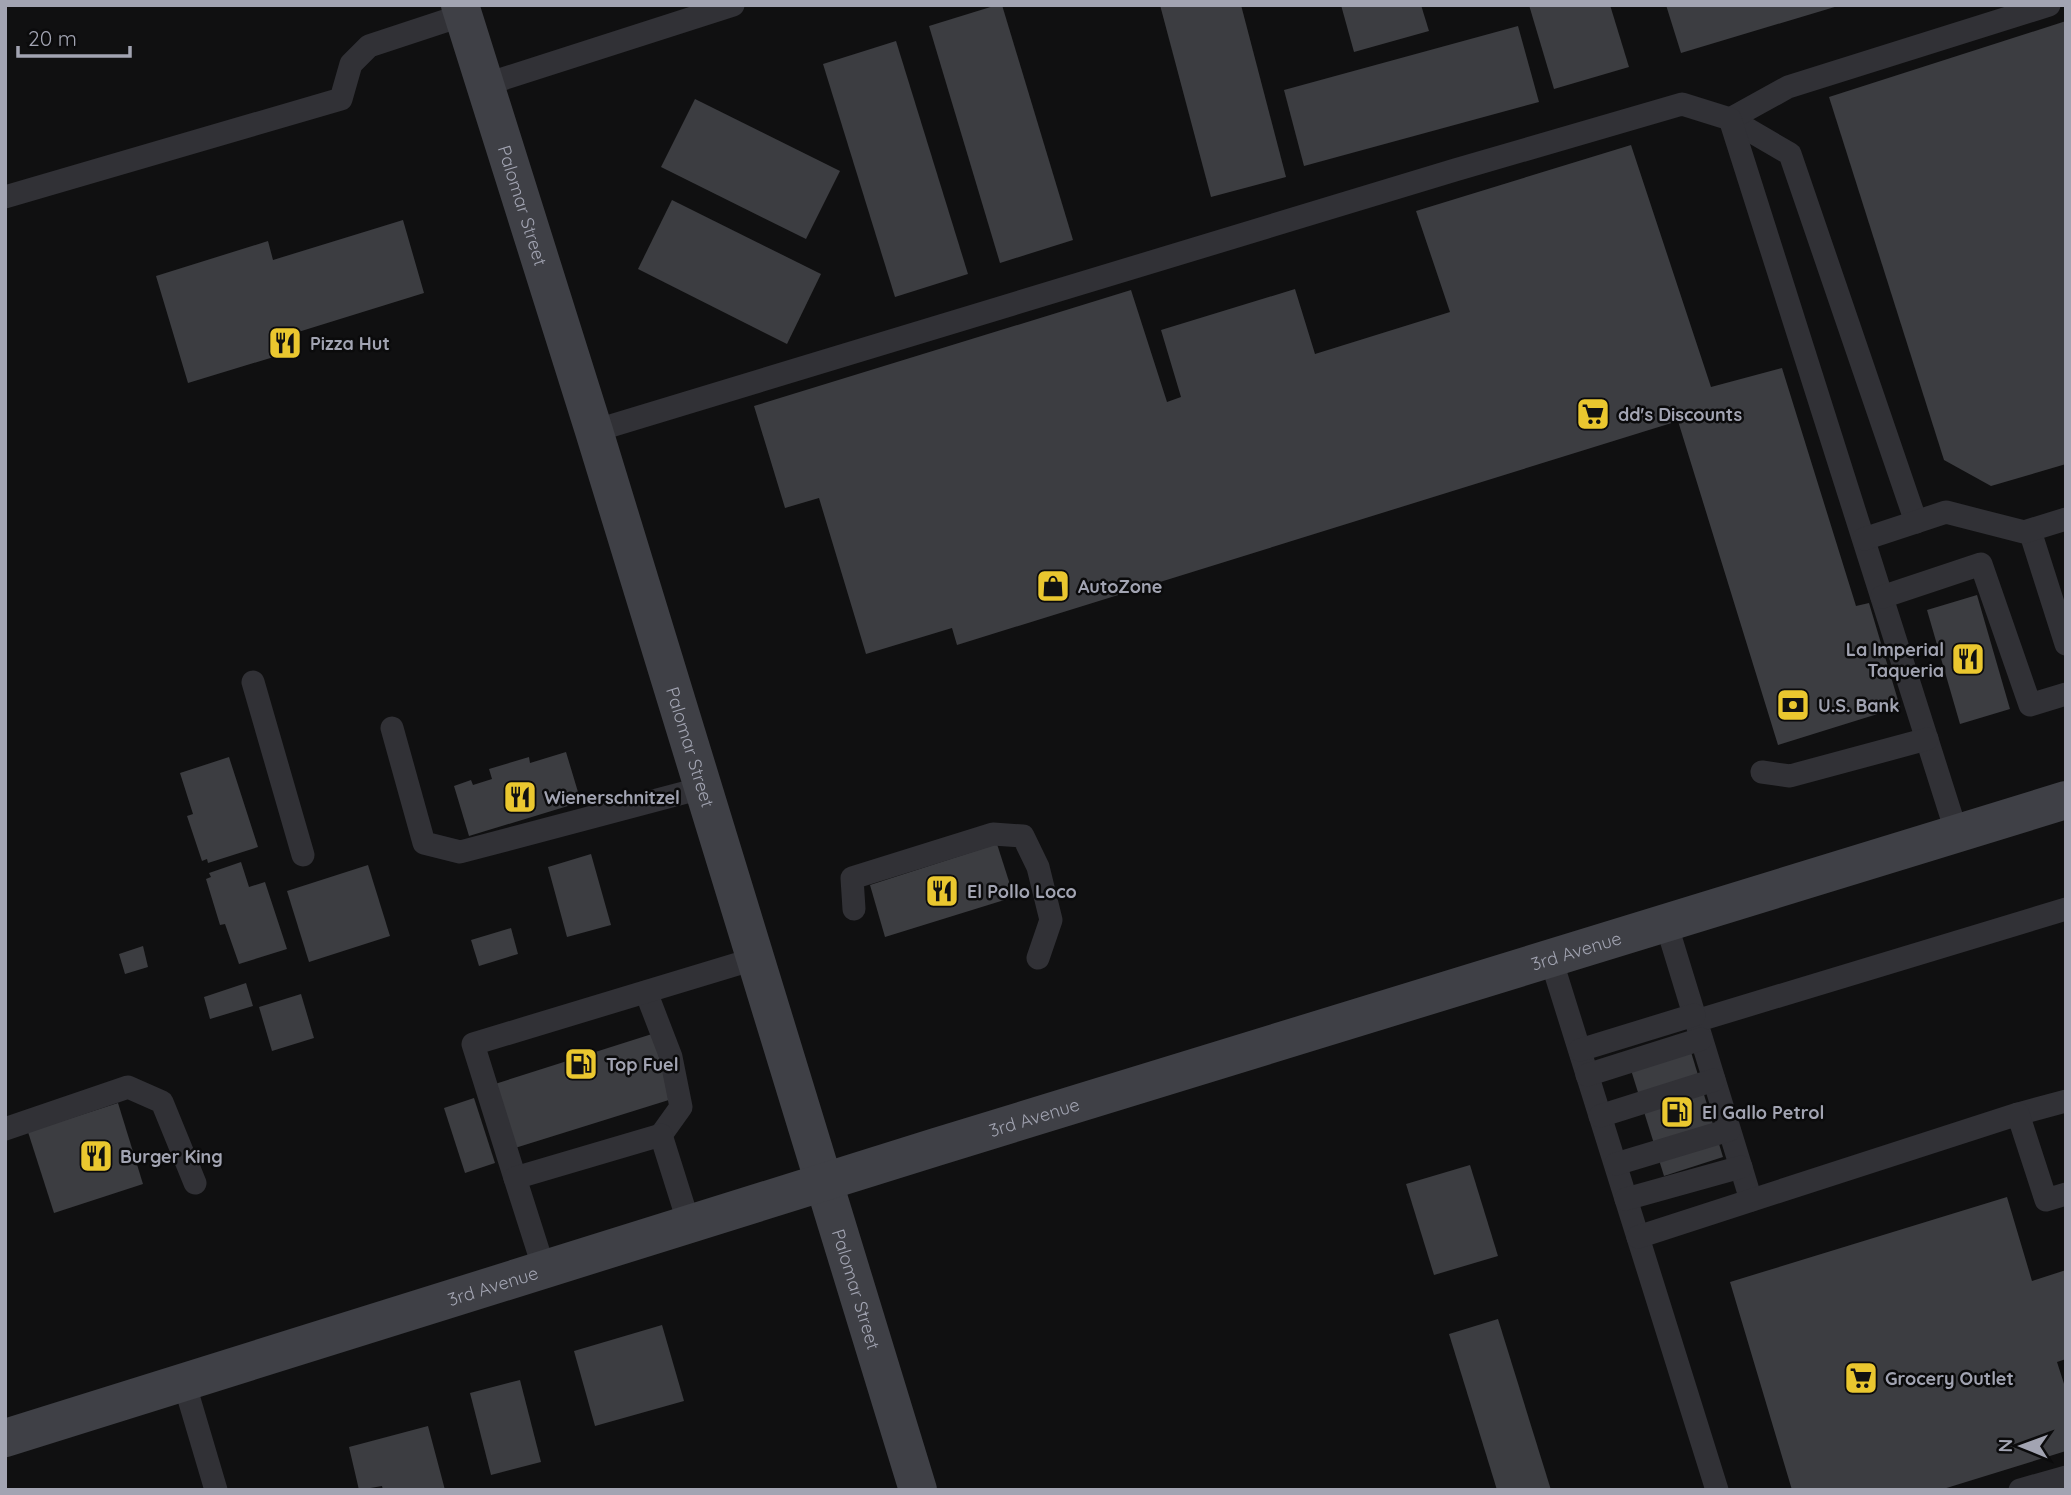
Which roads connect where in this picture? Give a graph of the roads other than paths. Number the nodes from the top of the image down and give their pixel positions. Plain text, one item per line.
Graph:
1 (733, 5) edge
2 (2049, 5) edge
3 (462, 10) edge
4 (484, 85) junction
5 (1730, 119) junction
6 (5, 197) edge
7 (593, 431) junction
8 (2066, 519) edge
9 (1916, 522) junction
10 (2029, 531) junction
11 (1864, 539) junction
12 (1882, 597) junction
13 (2066, 644) edge
14 (253, 682) dead end
15 (2066, 694) edge
16 (392, 728) dead end
17 (1927, 739) junction
18 (1762, 772) dead end
19 (702, 788) junction
20 (2066, 800) edge
21 (1957, 834) junction
22 (303, 855) dead end
23 (854, 909) dead end
24 (2066, 909) edge
25 (1665, 923) junction
26 (1038, 958) dead end
27 (1551, 958) junction
28 (754, 959) junction
29 (646, 992) junction
30 (1697, 1025) junction
31 (1580, 1050) junction
32 (1587, 1075) junction
33 (1714, 1080) junction
34 (2066, 1101) edge
35 (2018, 1114) junction
36 (1600, 1116) junction
37 (5, 1129) edge
38 (1729, 1130) junction
39 (661, 1135) junction
40 (1616, 1164) junction
41 (1741, 1167) junction
42 (516, 1178) junction
43 (823, 1182) junction
44 (195, 1183) dead end
45 (2066, 1194) edge
46 (1626, 1199) junction
47 (1751, 1200) junction
48 (689, 1224) junction
49 (1638, 1237) junction
50 (544, 1269) junction
51 (184, 1382) junction
52 (5, 1438) edge
53 (2066, 1476) edge
54 (216, 1490) edge
55 (918, 1490) edge
56 (1717, 1490) edge
57 (2020, 1490) edge

1 - 4 lane
2 - 5 lane
3 - 4 main road, Palomar Street
3 - 6 lane
4 - 7 main road, Palomar Street
5 - 7 lane
5 - 9 lane
5 - 11 lane
7 - 19 main road, Palomar Street
8 - 10 lane
9 - 10 lane
9 - 11 lane
10 - 13 lane
11 - 12 lane
12 - 15 lane
12 - 17 lane
14 - 22 lane
16 - 19 lane
17 - 18 lane
17 - 21 lane
19 - 28 main road, Palomar Street
20 - 21 main road, 3rd Avenue
21 - 25 main road, 3rd Avenue
23 - 26 lane
24 - 30 lane
25 - 27 main road, 3rd Avenue
25 - 30 lane
27 - 31 lane
27 - 43 main road, 3rd Avenue
28 - 29 lane
28 - 43 main road, Palomar Street
29 - 39 lane
29 - 42 lane
30 - 31 lane
30 - 32 lane
30 - 33 lane
31 - 32 lane
32 - 36 lane
33 - 36 lane
33 - 38 lane
34 - 35 lane
35 - 45 lane
35 - 47 lane
36 - 40 lane
37 - 44 lane
38 - 40 lane
38 - 41 lane
39 - 42 lane
39 - 48 lane
40 - 46 lane
41 - 46 lane
41 - 47 lane
42 - 50 lane
43 - 48 main road, 3rd Avenue
43 - 55 main road, Palomar Street
46 - 49 lane
47 - 49 lane
48 - 50 main road, 3rd Avenue
49 - 56 lane
50 - 51 main road, 3rd Avenue
51 - 52 main road, 3rd Avenue
51 - 54 lane
53 - 57 lane

